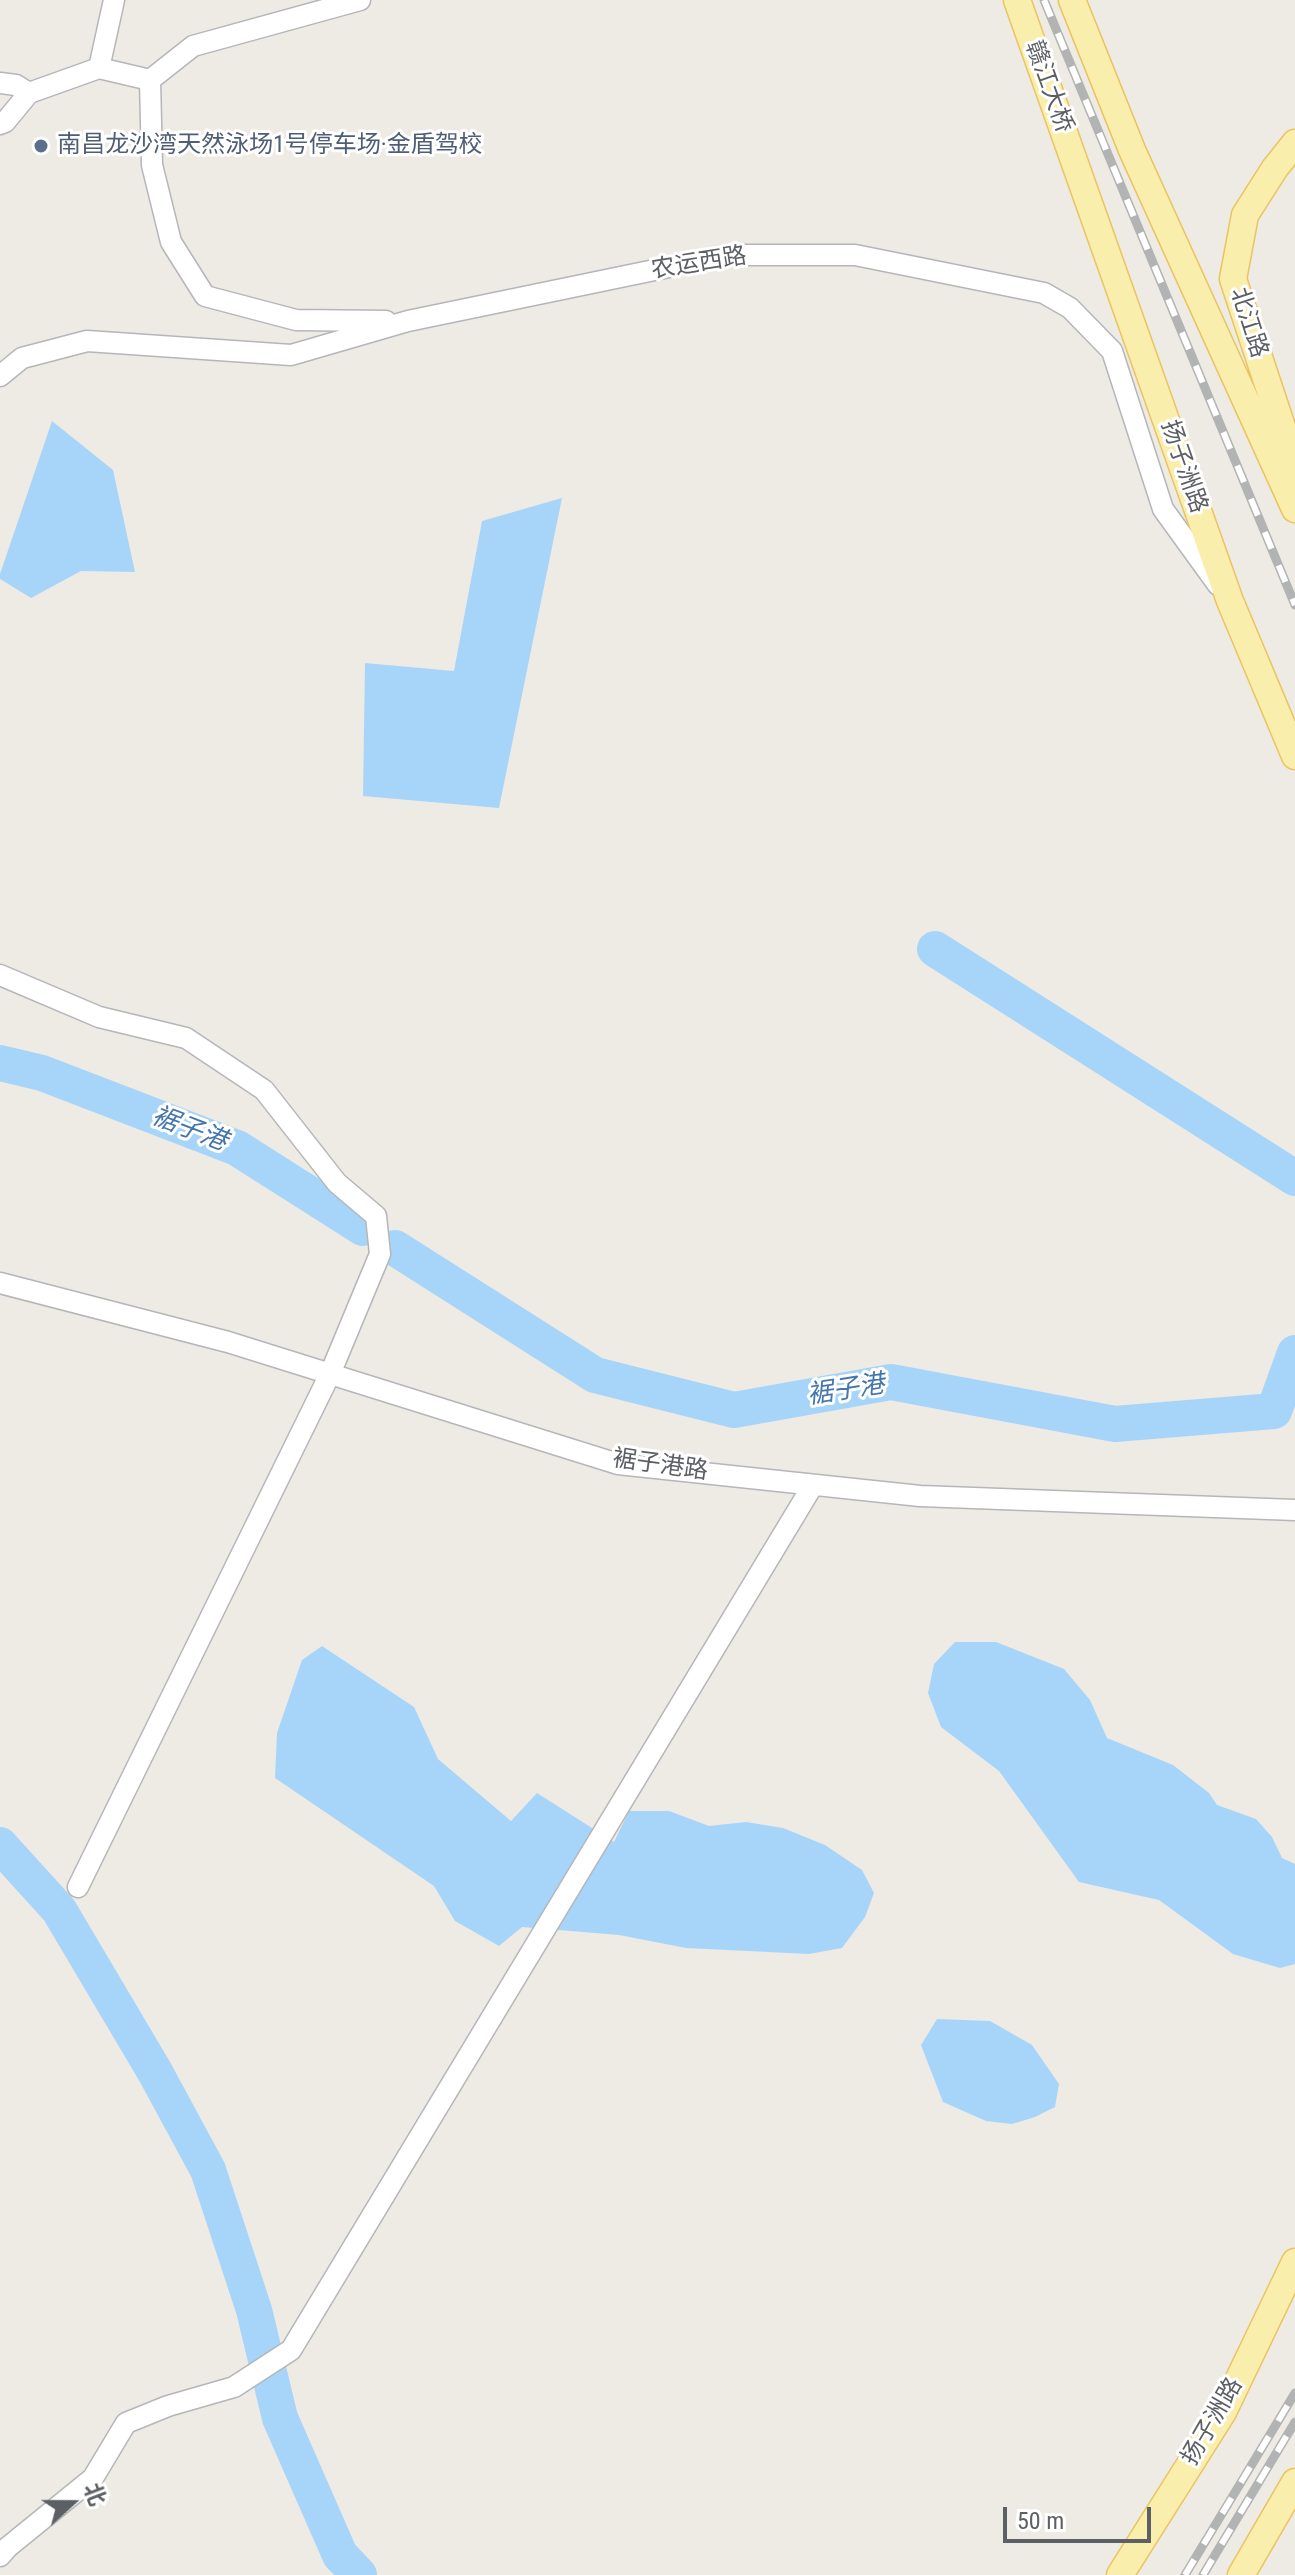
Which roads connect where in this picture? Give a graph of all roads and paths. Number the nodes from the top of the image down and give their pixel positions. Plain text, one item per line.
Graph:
1 (114, 0) edge
2 (360, 0) edge
3 (1017, 0) edge
4 (1072, 0) edge
5 (99, 68) junction
6 (150, 80) junction
7 (0, 83) edge
8 (29, 93) junction
9 (0, 124) edge
10 (1295, 143) edge
11 (1080, 174) joint
12 (408, 321) junction
13 (0, 376) edge
14 (1295, 466) edge
15 (1295, 509) edge
16 (1230, 601) junction
17 (1295, 756) edge
18 (0, 975) edge
19 (0, 1283) edge
20 (330, 1374) junction
21 (813, 1485) junction
22 (1295, 1510) edge
23 (78, 1887) dead end
24 (1295, 2262) edge
25 (1295, 2482) edge
26 (0, 2556) edge
27 (1120, 2575) edge
28 (1241, 2575) edge

1 - 5 street
2 - 6 street
3 - 11 main road, 赣江大桥
4 - 15 main road
5 - 6 street
5 - 8 street
6 - 12 street
7 - 8 street
8 - 9 street
10 - 14 main road, 北江路
11 - 16 main road, 扬子洲路
12 - 13 street, 农运西路
12 - 16 street, 农运西路
16 - 17 main road, 扬子洲路
18 - 20 street
19 - 20 street, 裾子港路
20 - 21 street, 裾子港路
20 - 23 street
21 - 22 street, 裾子港路
21 - 26 street
24 - 27 main road, 扬子洲路
25 - 28 main road

